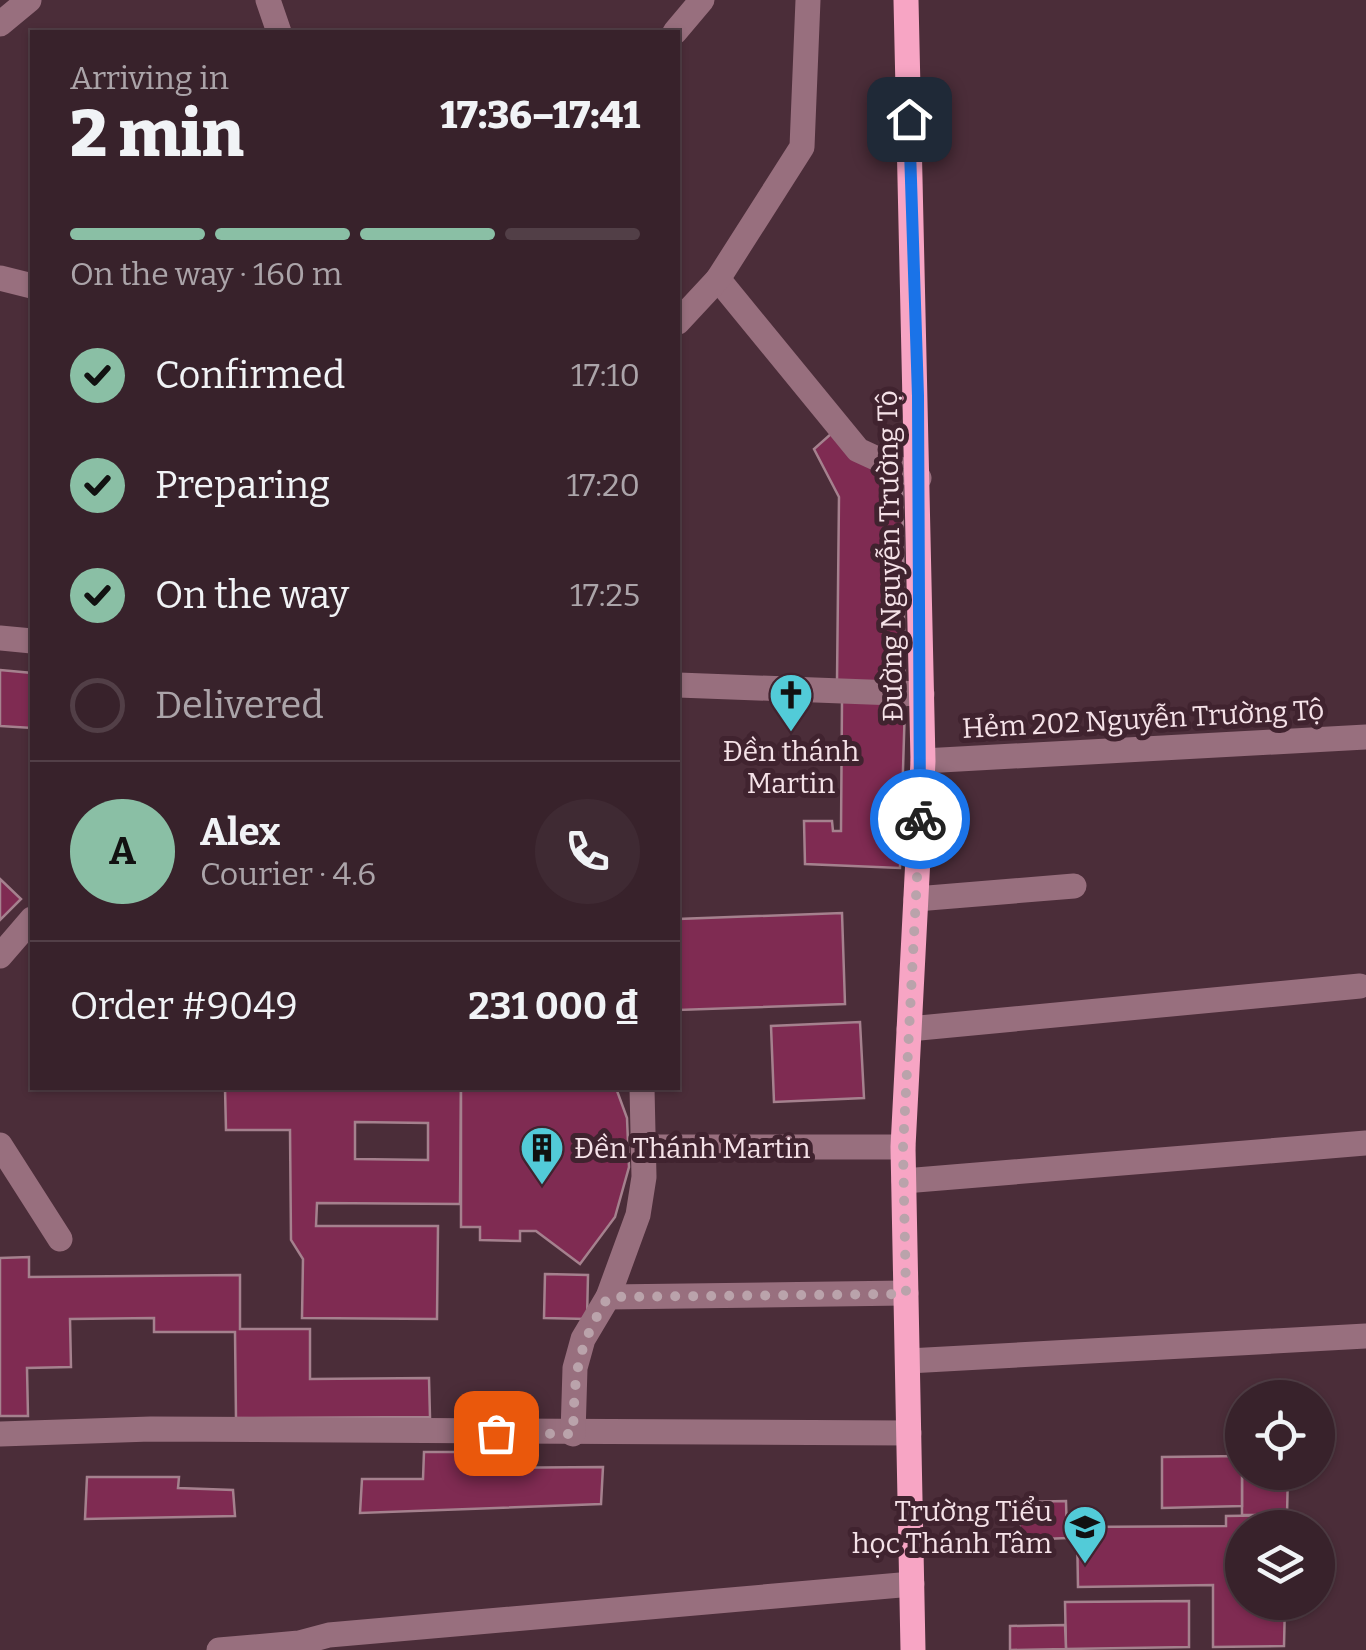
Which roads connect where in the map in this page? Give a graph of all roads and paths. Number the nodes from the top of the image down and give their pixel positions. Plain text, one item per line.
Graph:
1 (29, 0) edge
2 (268, 0) edge
3 (702, 0) edge
4 (808, 0) edge
5 (906, 0) edge
6 (0, 24) edge
7 (278, 30) edge
8 (677, 30) edge
9 (0, 278) edge
10 (718, 279) junction
11 (30, 286) edge
12 (680, 320) edge
13 (919, 478) junction
14 (0, 638) edge
15 (30, 641) edge
16 (680, 685) edge
17 (922, 694) junction
18 (1366, 737) edge
19 (923, 761) junction
20 (1074, 886) dead end
21 (916, 899) junction
22 (30, 921) edge
23 (0, 956) edge
24 (1360, 986) dead end
25 (909, 1030) junction
26 (642, 1090) edge
27 (1366, 1143) edge
28 (0, 1145) edge
29 (645, 1146) junction
30 (903, 1148) junction
31 (904, 1181) junction
32 (60, 1239) dead end
33 (906, 1294) junction
34 (608, 1297) junction
35 (1366, 1336) edge
36 (908, 1361) junction
37 (909, 1433) junction
38 (0, 1434) edge
39 (573, 1434) junction
40 (912, 1584) junction
41 (220, 1650) edge
42 (913, 1650) edge

1 - 6 street
2 - 7 street
3 - 8 street
4 - 10 street
5 - 13 main road, Đường Nguyễn Trường Tộ
9 - 11 street
10 - 12 street
10 - 13 street
13 - 17 main road, Đường Nguyễn Trường Tộ
14 - 15 street
16 - 17 street
17 - 19 main road, Đường Nguyễn Trường Tộ
18 - 19 street, Hẻm 202 Nguyễn Trường Tộ
19 - 21 main road, Đường Nguyễn Trường Tộ
20 - 21 street
21 - 25 main road, Đường Nguyễn Trường Tộ
22 - 23 street
24 - 25 street
25 - 30 main road, Đường Nguyễn Trường Tộ
26 - 29 street
27 - 31 street
28 - 32 street
29 - 30 street
29 - 34 street
30 - 31 main road, Đường Nguyễn Trường Tộ
31 - 33 main road, Đường Nguyễn Trường Tộ
33 - 34 street
33 - 36 main road, Đường Nguyễn Trường Tộ
34 - 39 street
35 - 36 street
36 - 37 main road, Đường Nguyễn Trường Tộ
37 - 39 street
37 - 40 main road, Đường Nguyễn Trường Tộ
38 - 39 street
40 - 41 street
40 - 42 main road, Đường Nguyễn Trường Tộ

